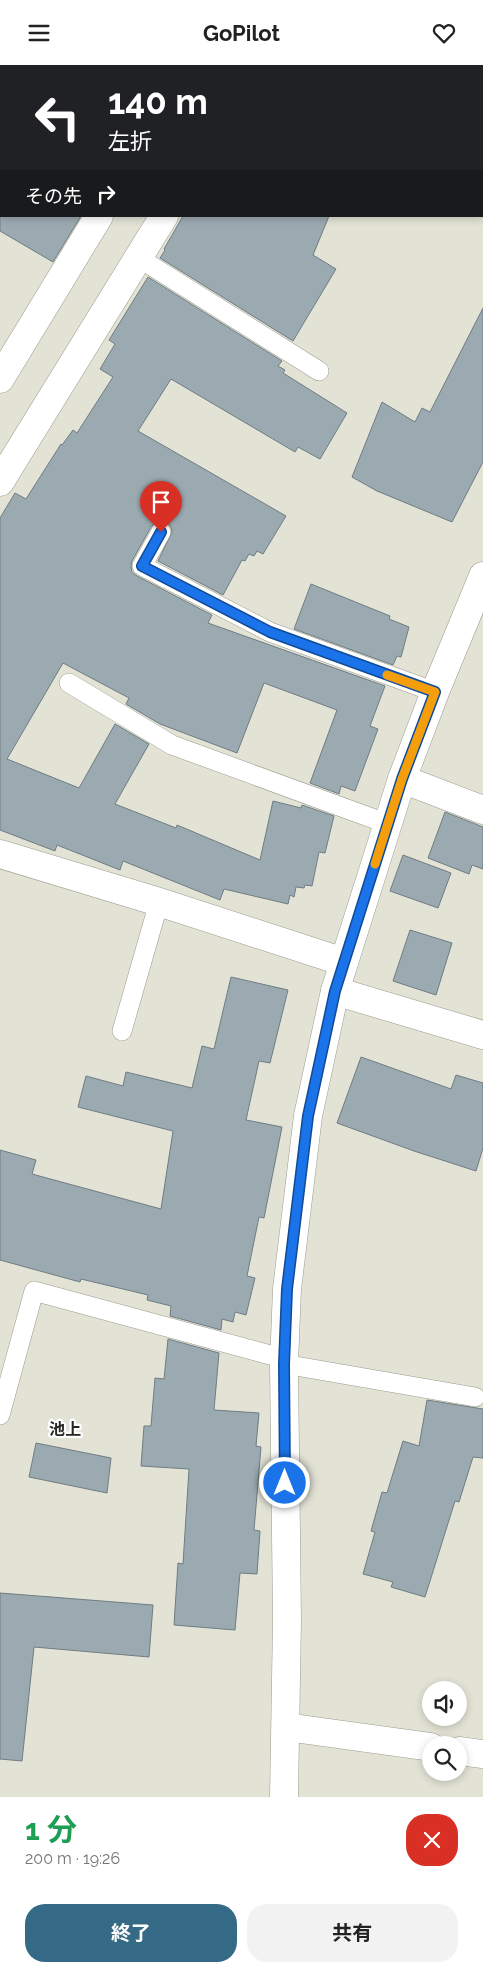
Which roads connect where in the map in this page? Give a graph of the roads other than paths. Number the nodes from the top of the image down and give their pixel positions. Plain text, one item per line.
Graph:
1 (98, 217) edge
2 (163, 217) edge
3 (139, 258) junction
4 (319, 371) dead end
5 (0, 379) edge
6 (0, 482) edge
7 (161, 532) dead end
8 (483, 576) edge
9 (69, 683) dead end
10 (435, 692) junction
11 (402, 779) junction
12 (483, 810) edge
13 (388, 824) junction
14 (0, 854) edge
15 (159, 902) junction
16 (344, 962) junction
17 (335, 991) junction
18 (122, 1031) dead end
19 (483, 1035) edge
20 (284, 1362) junction
21 (475, 1397) dead end
22 (0, 1415) edge
23 (286, 1727) junction
24 (422, 1746) edge
25 (467, 1752) edge
26 (483, 1754) edge
27 (284, 1797) edge

1 - 5 street
2 - 3 street
3 - 4 lane
3 - 6 street
7 - 10 lane
8 - 10 street
9 - 13 lane
10 - 11 street
11 - 12 street
11 - 13 street
13 - 16 street
14 - 15 street
15 - 16 street
15 - 18 lane
16 - 17 street
17 - 19 street
17 - 20 street
20 - 21 lane
20 - 22 lane
20 - 23 street
23 - 24 street
23 - 27 street
25 - 26 street

